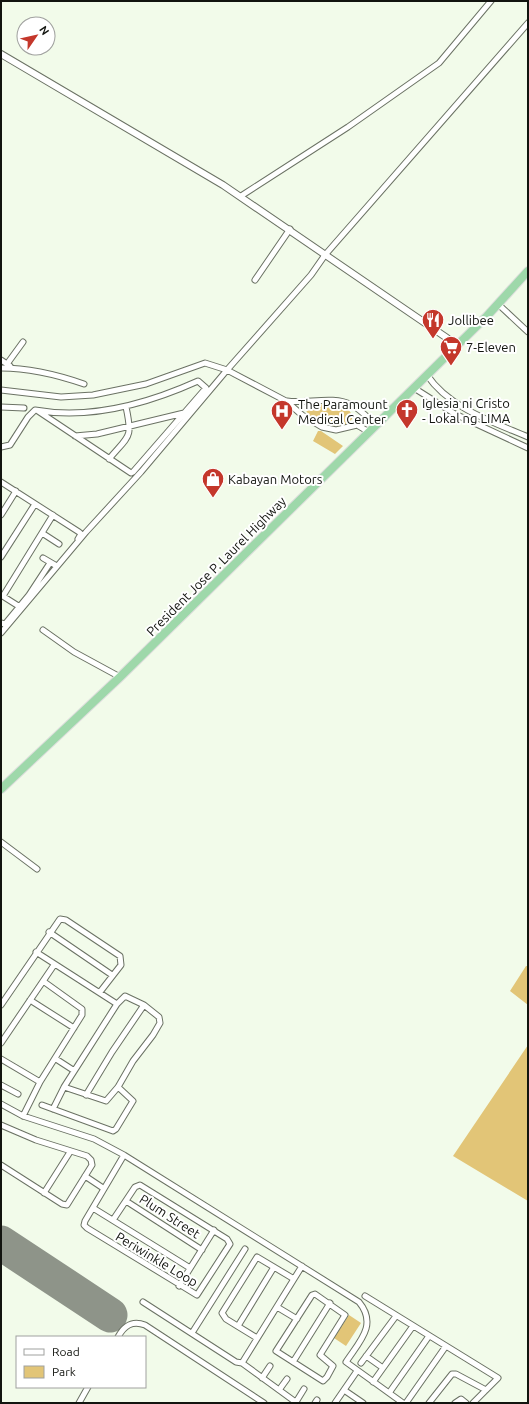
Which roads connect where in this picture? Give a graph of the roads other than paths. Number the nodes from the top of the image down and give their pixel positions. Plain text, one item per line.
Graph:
1 (489, 2) edge
2 (528, 23) edge
3 (1, 54) edge
4 (241, 196) junction
5 (290, 229) junction
6 (325, 255) junction
7 (528, 272) edge
8 (255, 280) dead end
9 (498, 304) junction
10 (528, 332) edge
11 (22, 342) dead end
12 (456, 346) junction
13 (1, 360) edge
14 (7, 364) junction
15 (1, 368) edge
16 (12, 368) junction
17 (227, 370) junction
18 (427, 375) junction
19 (84, 384) dead end
20 (414, 388) junction
21 (1, 390) edge
22 (286, 401) junction
23 (1, 407) edge
24 (126, 407) junction
25 (24, 408) dead end
26 (38, 411) junction
27 (185, 413) junction
28 (57, 414) junction
29 (55, 423) junction
30 (376, 425) junction
31 (130, 427) junction
32 (514, 431) junction
33 (369, 432) junction
34 (75, 436) junction
35 (528, 437) edge
36 (510, 440) junction
37 (1, 447) edge
38 (528, 448) edge
39 (109, 459) junction
40 (1, 482) edge
41 (16, 491) junction
42 (35, 504) junction
43 (1, 515) edge
44 (53, 515) junction
45 (42, 533) junction
46 (59, 544) dead end
47 (72, 546) dead end
48 (1, 557) edge
49 (43, 558) dead end
50 (2, 595) edge
51 (20, 607) junction
52 (1, 623) edge
53 (43, 630) dead end
54 (1, 633) edge
55 (120, 677) junction
56 (1, 789) edge
57 (1, 842) edge
58 (36, 869) dead end
59 (49, 932) junction
60 (36, 952) junction
61 (54, 965) junction
62 (112, 975) junction
63 (44, 981) junction
64 (100, 992) junction
65 (30, 1000) junction
66 (1, 1004) edge
67 (117, 1004) junction
68 (144, 1005) junction
69 (74, 1028) junction
70 (1, 1043) edge
71 (1, 1059) edge
72 (56, 1059) junction
73 (73, 1070) junction
74 (40, 1082) junction
75 (1, 1085) edge
76 (64, 1087) junction
77 (118, 1087) junction
78 (18, 1094) dead end
79 (86, 1095) junction
80 (1, 1104) edge
81 (42, 1105) dead end
82 (53, 1109) junction
83 (23, 1116) junction
84 (1, 1125) edge
85 (70, 1152) junction
86 (124, 1155) junction
87 (1, 1165) edge
88 (85, 1176) junction
89 (103, 1188) junction
90 (44, 1193) junction
91 (126, 1201) junction
92 (93, 1208) junction
93 (113, 1220) junction
94 (214, 1230) junction
95 (246, 1249) dead end
96 (202, 1250) junction
97 (302, 1266) junction
98 (274, 1267) junction
99 (190, 1268) junction
100 (294, 1279) junction
101 (179, 1286) junction
102 (365, 1296) dead end
103 (143, 1302) dead end
104 (330, 1303) junction
105 (277, 1306) junction
106 (396, 1316) junction
107 (297, 1319) junction
108 (238, 1326) junction
109 (413, 1326) junction
110 (192, 1333) junction
111 (119, 1336) edge
112 (429, 1336) junction
113 (257, 1338) junction
114 (446, 1346) junction
115 (366, 1356) junction
116 (242, 1362) junction
117 (293, 1362) junction
118 (361, 1363) dead end
119 (270, 1366) dead end
120 (383, 1368) junction
121 (357, 1371) junction
122 (262, 1378) junction
123 (287, 1378) dead end
124 (373, 1382) junction
125 (87, 1388) edge
126 (304, 1389) dead end
127 (279, 1390) junction
128 (344, 1390) junction
129 (486, 1390) junction
130 (389, 1393) junction
131 (79, 1403) edge
132 (264, 1403) edge
133 (296, 1403) edge
134 (335, 1403) edge
135 (363, 1403) edge
136 (403, 1403) edge
137 (406, 1403) edge
138 (429, 1403) edge
139 (455, 1403) edge
140 (466, 1403) edge
141 (474, 1403) edge

1 - 4 street
2 - 6 street
3 - 4 street
4 - 5 street
5 - 6 street
5 - 8 street
6 - 12 street
6 - 17 street
7 - 9 highway, President Jose P. Laurel Highway
9 - 10 street
9 - 12 highway, President Jose P. Laurel Highway
11 - 14 street
12 - 18 highway, President Jose P. Laurel Highway
13 - 14 street
14 - 16 street
15 - 16 street
16 - 19 street
17 - 21 street
17 - 22 street
17 - 54 street
18 - 20 highway, President Jose P. Laurel Highway
18 - 32 street
20 - 30 highway, President Jose P. Laurel Highway
20 - 36 street
22 - 30 street
22 - 33 street
23 - 25 street
24 - 27 street
24 - 28 street
24 - 31 street
26 - 28 street
26 - 29 street
26 - 37 street
27 - 31 street
27 - 39 street
28 - 29 street
29 - 34 street
30 - 33 highway, President Jose P. Laurel Highway
31 - 34 street
31 - 39 street
32 - 35 street
32 - 36 street
33 - 55 highway, President Jose P. Laurel Highway
34 - 39 street
36 - 38 street
40 - 41 street
41 - 42 street
41 - 43 street
42 - 44 street
42 - 48 street
44 - 45 street
44 - 47 street
45 - 46 street
45 - 50 street
49 - 51 street
50 - 51 street
51 - 52 street
53 - 55 street
55 - 56 highway, President Jose P. Laurel Highway
57 - 58 street
59 - 60 street
59 - 62 street
59 - 62 street
60 - 61 street
60 - 66 street
61 - 63 street
61 - 64 street
62 - 64 street
63 - 65 street
63 - 69 street
64 - 67 street
65 - 69 street
65 - 70 street
67 - 68 street
67 - 73 street
68 - 77 street
68 - 79 street
69 - 72 street
71 - 74 street
72 - 73 street
72 - 74 street
73 - 76 street
74 - 83 street
75 - 78 street
76 - 79 street
76 - 82 street
77 - 79 street
77 - 82 street
80 - 83 street
81 - 82 street
83 - 86 street
84 - 85 street
85 - 88 street
85 - 90 street
86 - 89 street
86 - 97 street
87 - 90 street
88 - 89 street
88 - 90 street
89 - 92 street
91 - 93 street
91 - 94 street, Periwinkle Loop
91 - 96 street, Plum Street
92 - 93 street
92 - 101 street, Periwinkle Loop
93 - 99 street
94 - 96 street
94 - 101 street, Periwinkle Loop
95 - 110 street
96 - 99 street
97 - 100 street
97 - 121 street
98 - 100 street
98 - 108 street
98 - 108 street
99 - 101 street
100 - 105 street
102 - 106 street
103 - 110 street
104 - 107 street
104 - 117 street
104 - 117 street
105 - 107 street
105 - 113 street
106 - 109 street
106 - 115 street
107 - 117 street
108 - 113 street
109 - 112 street
109 - 120 street
110 - 116 street
111 - 132 street
112 - 114 street
112 - 130 street
113 - 116 street
114 - 129 street
114 - 137 street
115 - 118 street
115 - 120 street
116 - 122 street
119 - 122 street
120 - 124 street
121 - 124 street
121 - 128 street
122 - 127 street
123 - 127 street
124 - 130 street
125 - 131 street
126 - 133 street
127 - 133 street
128 - 134 street
128 - 135 street
129 - 138 street
129 - 141 street
130 - 136 street
139 - 140 street

